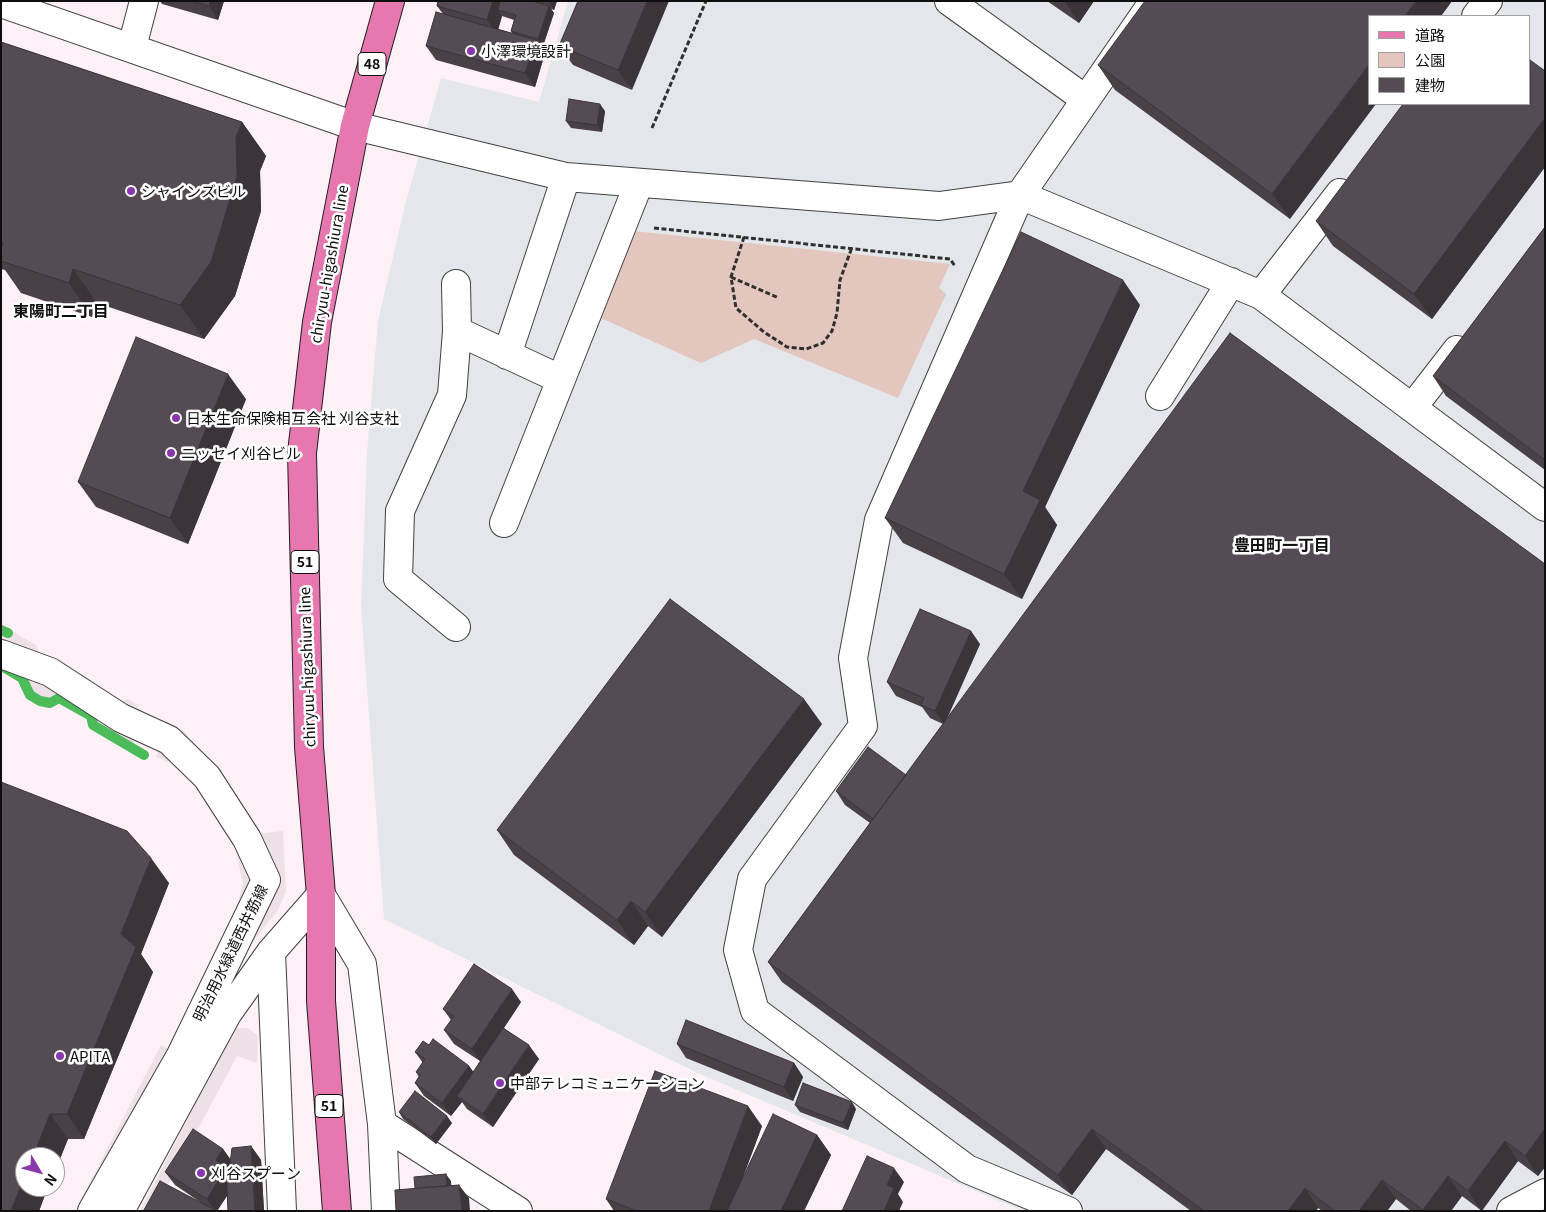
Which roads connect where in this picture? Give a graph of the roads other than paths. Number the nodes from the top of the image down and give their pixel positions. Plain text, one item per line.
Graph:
1 (144, 1) edge
2 (390, 1) edge
3 (949, 1) edge
4 (1154, 1) edge
5 (1488, 1) edge
6 (1, 3) edge
7 (1477, 15) edge
8 (132, 47) junction
9 (1085, 99) junction
10 (355, 126) junction
11 (1356, 172) edge
12 (566, 177) junction
13 (639, 183) junction
14 (1020, 195) junction
15 (1231, 282) junction
16 (456, 284) dead end
17 (1261, 295) junction
18 (1473, 328) edge
19 (457, 331) junction
20 (507, 355) junction
21 (560, 379) junction
22 (1160, 396) dead end
23 (1412, 408) junction
24 (1545, 507) edge
25 (504, 523) dead end
26 (456, 627) dead end
27 (1, 654) edge
28 (321, 895) junction
29 (272, 952) junction
30 (382, 1124) junction
31 (1545, 1193) edge
32 (92, 1211) edge
33 (120, 1211) edge
34 (282, 1211) edge
35 (337, 1211) edge
36 (386, 1211) edge
37 (518, 1211) edge
38 (1068, 1211) edge
39 (1511, 1211) edge

1 - 8 street
2 - 10 main road, 48
3 - 9 street
4 - 9 street
5 - 7 street
6 - 8 street
8 - 10 street
9 - 14 street
10 - 12 street
10 - 28 main road, chiryuu-higashiura line / 51
11 - 17 street
12 - 13 street
12 - 20 street
13 - 14 street
13 - 21 street
14 - 15 street
14 - 38 street
15 - 17 street
15 - 22 street
16 - 19 street
17 - 23 street
18 - 23 street
19 - 20 street
19 - 26 street
20 - 21 street
21 - 25 street
23 - 24 street
27 - 32 street, 明治用水緑道西井筋線
28 - 29 street
28 - 30 street
28 - 35 main road, chiryuu-higashiura line / 51
29 - 33 street
29 - 34 street
30 - 36 street
30 - 37 street
31 - 39 street

